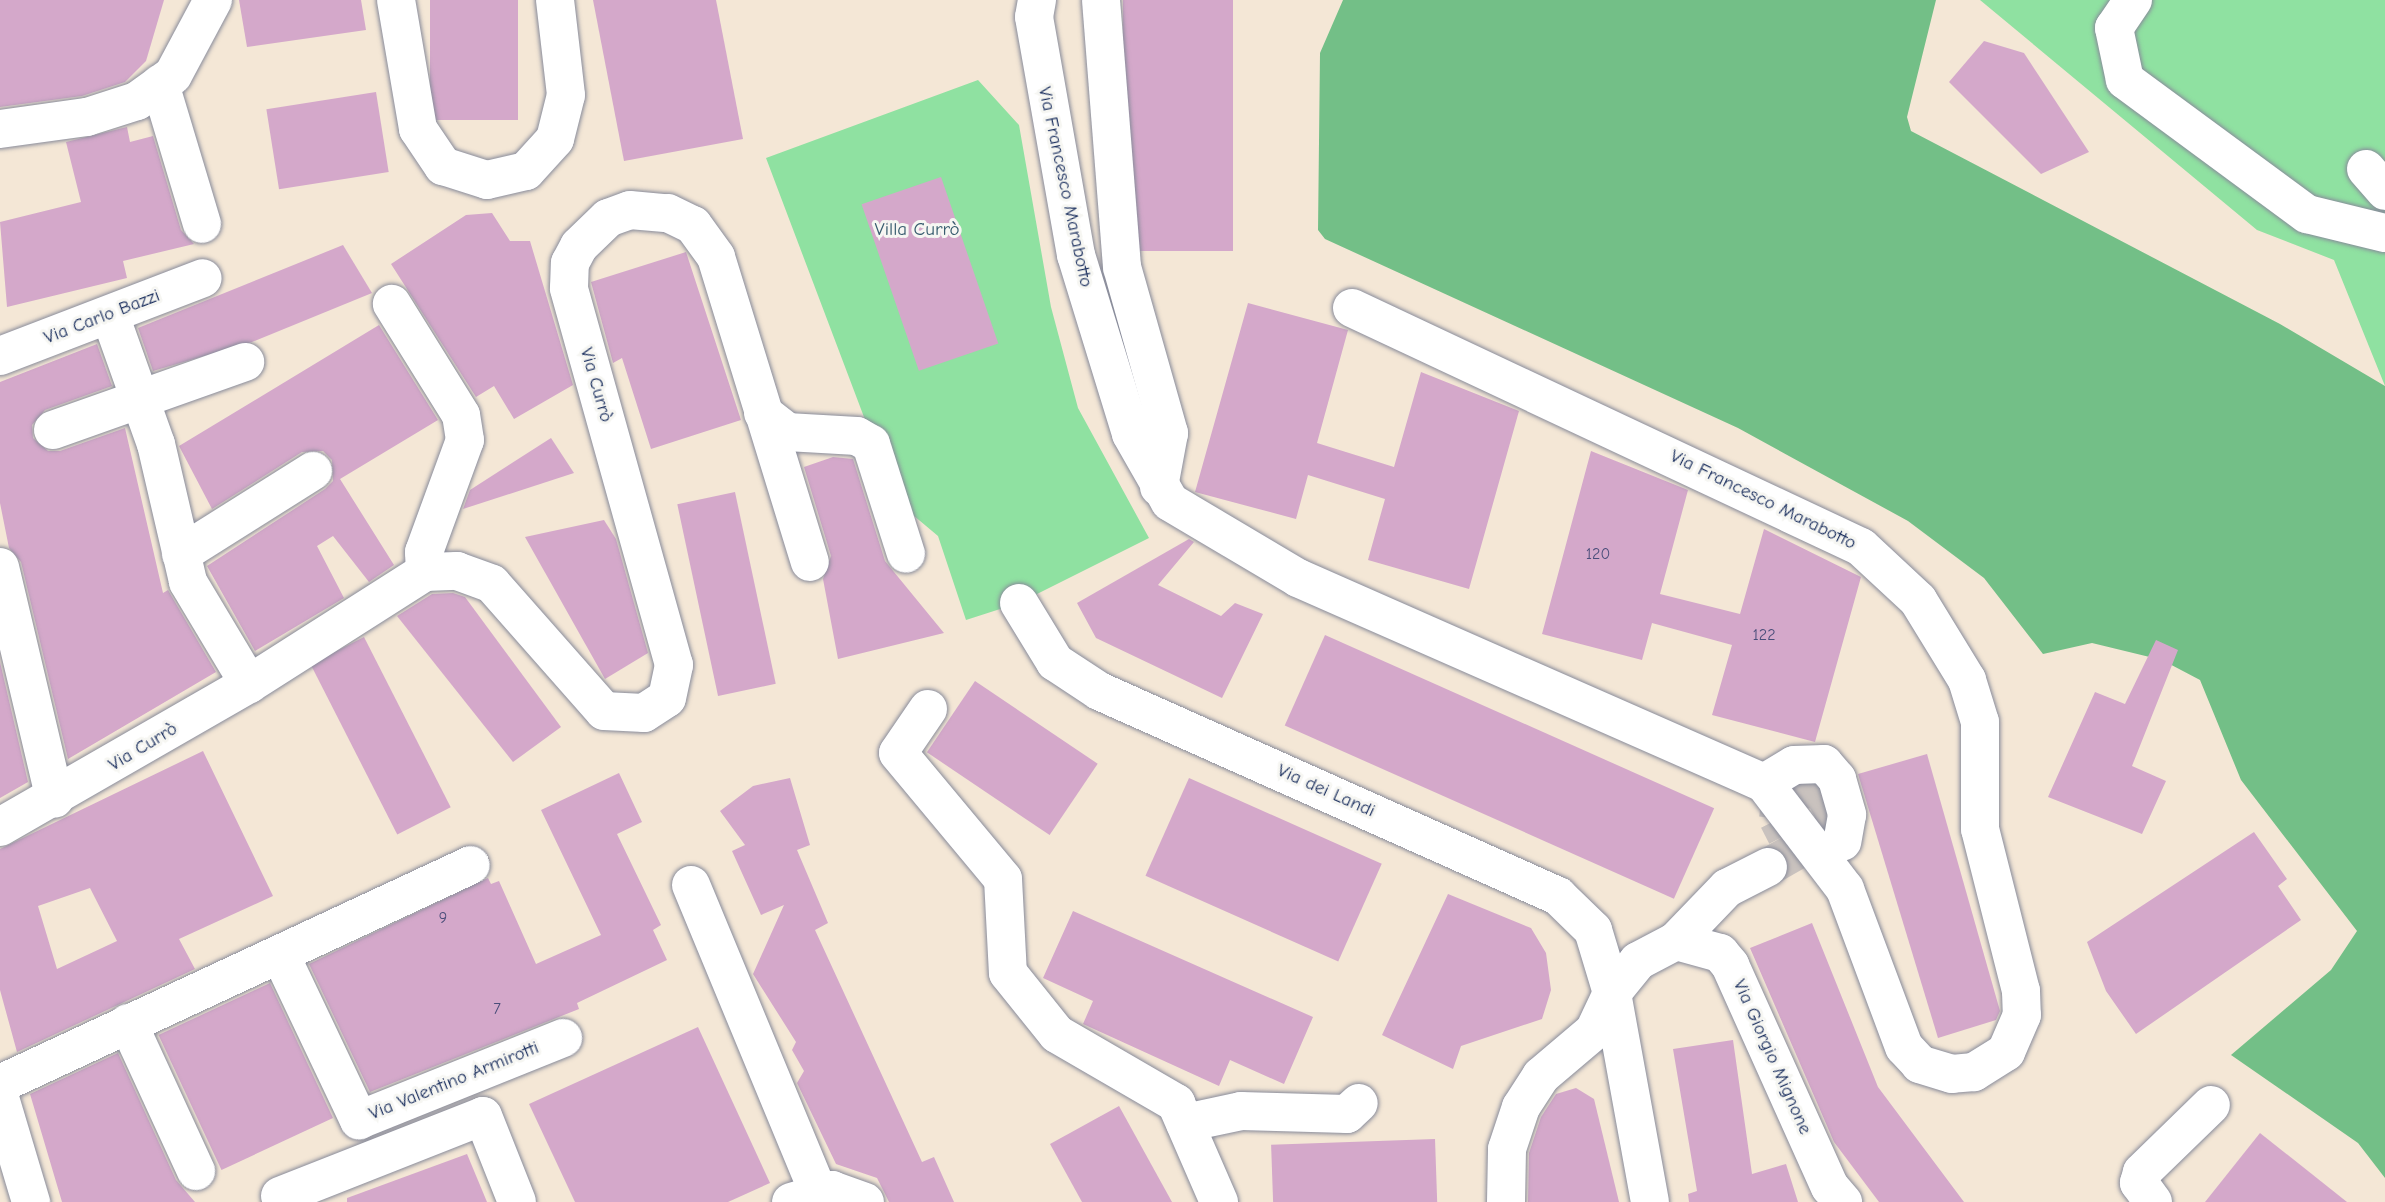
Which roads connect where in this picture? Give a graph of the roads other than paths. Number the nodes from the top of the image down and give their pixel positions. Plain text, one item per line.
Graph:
1 (213, 0) edge
2 (396, 0) edge
3 (555, 0) edge
4 (1037, 0) edge
5 (1101, 0) edge
6 (2133, 0) edge
7 (160, 84) junction
8 (0, 129) edge
9 (202, 225) dead end
10 (2385, 233) edge
11 (203, 278) dead end
12 (392, 304) dead end
13 (1352, 308) dead end
14 (110, 315) junction
15 (0, 356) edge
16 (245, 362) dead end
17 (142, 402) junction
18 (763, 413) junction
19 (53, 430) dead end
20 (313, 471) dead end
21 (1159, 487) junction
22 (181, 554) junction
23 (906, 554) dead end
24 (810, 562) dead end
25 (0, 566) edge
26 (425, 572) junction
27 (1019, 603) dead end
28 (249, 684) junction
29 (928, 709) dead end
30 (1764, 783) junction
31 (55, 799) junction
32 (0, 827) edge
33 (1842, 842) dead end
34 (471, 865) dead end
35 (1768, 867) tunnel mouth
36 (691, 885) dead end
37 (1676, 941) junction
38 (281, 956) junction
39 (1612, 993) junction
40 (128, 1023) junction
41 (562, 1038) dead end
42 (0, 1084) edge
43 (0, 1098) edge
44 (1359, 1103) dead end
45 (2211, 1105) dead end
46 (1185, 1123) junction
47 (196, 1171) dead end
48 (1650, 1194) edge
49 (280, 1196) dead end
50 (805, 1196) edge
51 (31, 1202) edge
52 (517, 1202) edge
53 (865, 1202) edge
54 (1219, 1202) edge
55 (1506, 1202) edge
56 (1843, 1202) edge
57 (2153, 1202) edge

1 - 7 street
2 - 3 street
4 - 21 street, Via Francesco Marabotto
5 - 21 street, Via Francesco Marabotto
6 - 10 street
7 - 8 street
7 - 9 street
11 - 14 street, Via Carlo Bazzi
12 - 26 street
13 - 30 street, Via Francesco Marabotto
14 - 15 street, Via Carlo Bazzi
14 - 17 street
16 - 17 street
17 - 19 street
17 - 22 street
18 - 23 street
18 - 24 street, Via Currò
18 - 26 street, Via Currò
20 - 22 street
21 - 30 street, Via Francesco Marabotto
22 - 28 street
25 - 31 street
26 - 28 street, Via Currò
27 - 39 street, Via dei Landi
28 - 31 street, Via Currò
29 - 46 street
30 - 33 street
31 - 32 street, Via Currò
34 - 38 street
35 - 37 street
36 - 50 street
37 - 39 street
37 - 56 street, Via Giorgio Mignone
38 - 40 street
38 - 41 street, Via Valentino Armirotti
39 - 48 street, Via dei Landi
39 - 55 street
40 - 42 street
40 - 47 street
43 - 51 street
44 - 46 street
45 - 57 street
46 - 54 street
49 - 52 street
50 - 53 street

